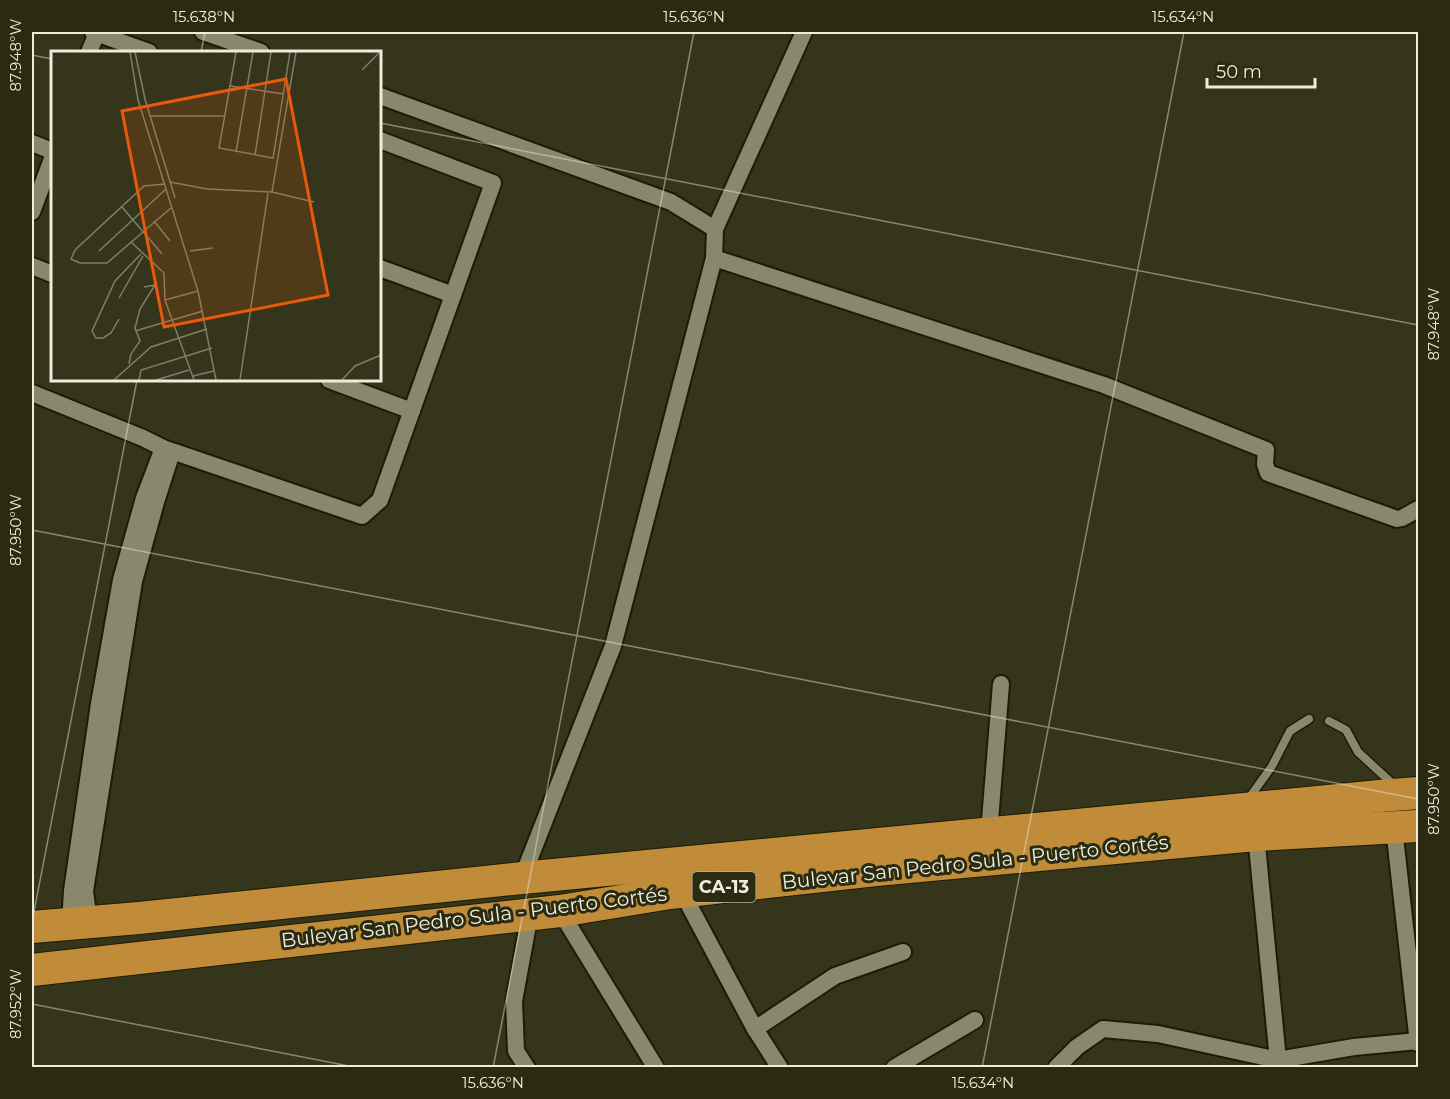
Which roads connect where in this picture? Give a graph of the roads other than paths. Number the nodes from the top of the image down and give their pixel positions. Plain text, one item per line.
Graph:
1 (95, 32) edge
2 (203, 32) edge
3 (804, 32) edge
4 (89, 51) edge
5 (146, 51) edge
6 (258, 51) edge
7 (381, 96) edge
8 (381, 140) edge
9 (32, 143) edge
10 (51, 151) edge
11 (51, 162) edge
12 (32, 212) edge
13 (715, 229) junction
14 (714, 258) junction
15 (32, 266) edge
16 (381, 268) edge
17 (51, 274) edge
18 (453, 295) junction
19 (332, 381) edge
20 (32, 393) edge
21 (412, 411) junction
22 (168, 449) junction
23 (1419, 509) edge
24 (1000, 684) dead end
25 (1309, 719) dead end
26 (1329, 720) dead end
27 (1238, 809) junction
28 (1411, 811) edge
29 (989, 833) junction
30 (1256, 835) junction
31 (522, 878) junction
32 (682, 892) junction
33 (544, 912) junction
34 (79, 922) junction
35 (32, 927) edge
36 (903, 952) dead end
37 (32, 970) edge
38 (975, 1020) dead end
39 (755, 1029) junction
40 (1418, 1042) edge
41 (1278, 1060) junction
42 (527, 1068) edge
43 (656, 1068) edge
44 (780, 1068) edge
45 (894, 1068) edge
46 (1056, 1068) edge

1 - 4 street
1 - 5 street
2 - 6 street
3 - 13 street
7 - 13 street
8 - 18 street
9 - 10 street
11 - 12 street
13 - 14 street
14 - 23 street
14 - 31 street
15 - 17 street
16 - 18 street
18 - 21 street
19 - 21 street
20 - 22 street
21 - 22 street
22 - 34 street
24 - 29 street
25 - 27 lane
26 - 28 lane
27 - 28 highway, Bulevar San Pedro Sula - Puerto Cortés / CA-13
27 - 29 highway, Bulevar San Pedro Sula - Puerto Cortés / CA-13
28 - 30 highway, Bulevar San Pedro Sula - Puerto Cortés / CA-13
28 - 40 street
29 - 31 highway, Bulevar San Pedro Sula - Puerto Cortés / CA-13
30 - 32 highway, Bulevar San Pedro Sula - Puerto Cortés / CA-13
30 - 41 street
31 - 34 highway, Bulevar San Pedro Sula - Puerto Cortés / CA-13
32 - 33 highway, Bulevar San Pedro Sula - Puerto Cortés / CA-13
32 - 39 street
33 - 37 highway, Bulevar San Pedro Sula - Puerto Cortés / CA-13
33 - 42 street
33 - 43 street
34 - 35 highway, Bulevar San Pedro Sula - Puerto Cortés / CA-13
36 - 39 street
38 - 45 street
39 - 44 street
40 - 41 street
41 - 46 street

